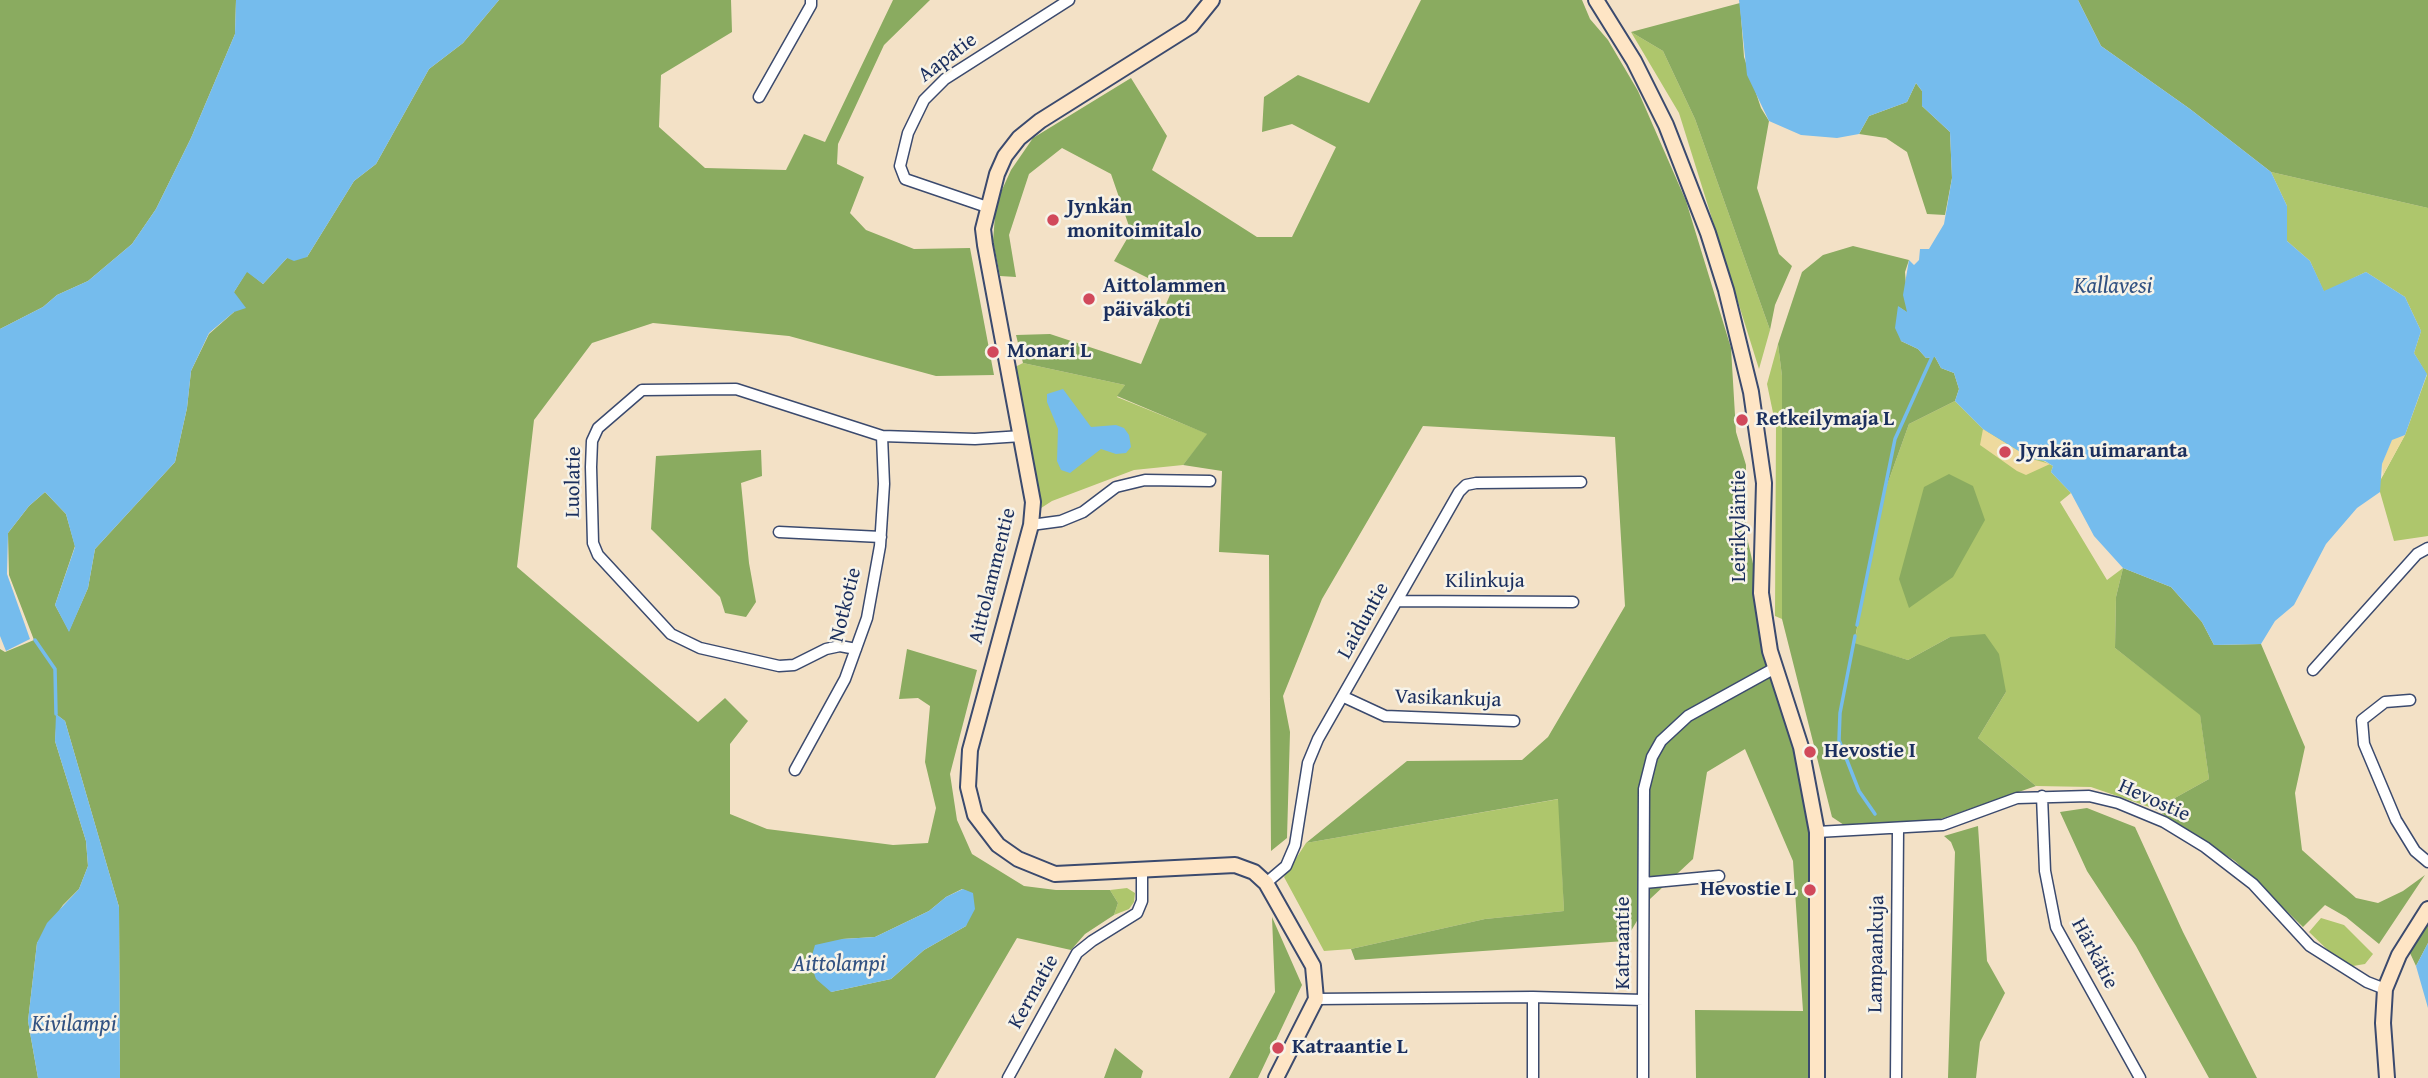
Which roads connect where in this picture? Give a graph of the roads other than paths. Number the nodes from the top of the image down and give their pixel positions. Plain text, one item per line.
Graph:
1 (811, 0) edge
2 (1069, 0) edge
3 (1212, 0) edge
4 (1596, 0) edge
5 (759, 97) dead end
6 (987, 207) junction
7 (882, 436) junction
8 (1023, 436) junction
9 (1210, 481) dead end
10 (1581, 482) dead end
11 (1031, 525) junction
12 (779, 532) dead end
13 (881, 537) junction
14 (2428, 548) edge
15 (1396, 601) junction
16 (1573, 602) dead end
17 (856, 649) junction
18 (1775, 668) junction
19 (2313, 670) dead end
20 (1343, 697) junction
21 (2410, 700) dead end
22 (1514, 721) dead end
23 (795, 770) dead end
24 (2042, 796) junction
25 (1898, 830) junction
26 (1817, 832) junction
27 (2428, 862) edge
28 (1142, 871) junction
29 (1719, 876) dead end
30 (1266, 883) junction
31 (1643, 883) junction
32 (2428, 909) edge
33 (2385, 989) junction
34 (1533, 997) junction
35 (1317, 999) junction
36 (1643, 1000) junction
37 (1008, 1078) edge
38 (1276, 1078) edge
39 (1533, 1078) edge
40 (1643, 1078) edge
41 (1817, 1078) edge
42 (1896, 1078) edge
43 (2140, 1078) edge
44 (2387, 1078) edge

1 - 5 street
2 - 6 street, Aapatie
3 - 6 street, Aittolammentie
4 - 18 street, Leirikyläntie
6 - 8 street, Aittolammentie
7 - 8 street, Luolatie
7 - 13 street, Notkotie
7 - 17 street, Luolatie
8 - 11 street, Aittolammentie
9 - 11 street
10 - 15 street, Laiduntie
11 - 28 street, Aittolammentie
12 - 13 street
13 - 17 street, Notkotie
14 - 19 street
15 - 16 street, Kilinkuja
15 - 20 street, Laiduntie
17 - 23 street, Notkotie
18 - 26 street, Leirikyläntie
18 - 31 street, Katraantie
20 - 22 street, Vasikankuja
20 - 30 street, Laiduntie
21 - 27 street
24 - 25 street, Hevostie
24 - 33 street, Hevostie
24 - 43 street, Härkätie
25 - 26 street, Hevostie
25 - 42 street, Lampaankuja
26 - 41 street, Leirikyläntie
28 - 30 street, Aittolammentie
28 - 37 street, Kermatie
29 - 31 street
30 - 35 street, Aittolammentie
31 - 36 street, Katraantie
32 - 33 street
33 - 44 street
34 - 35 street, Katraantie
34 - 36 street, Katraantie
34 - 39 street
35 - 38 street
36 - 40 street

